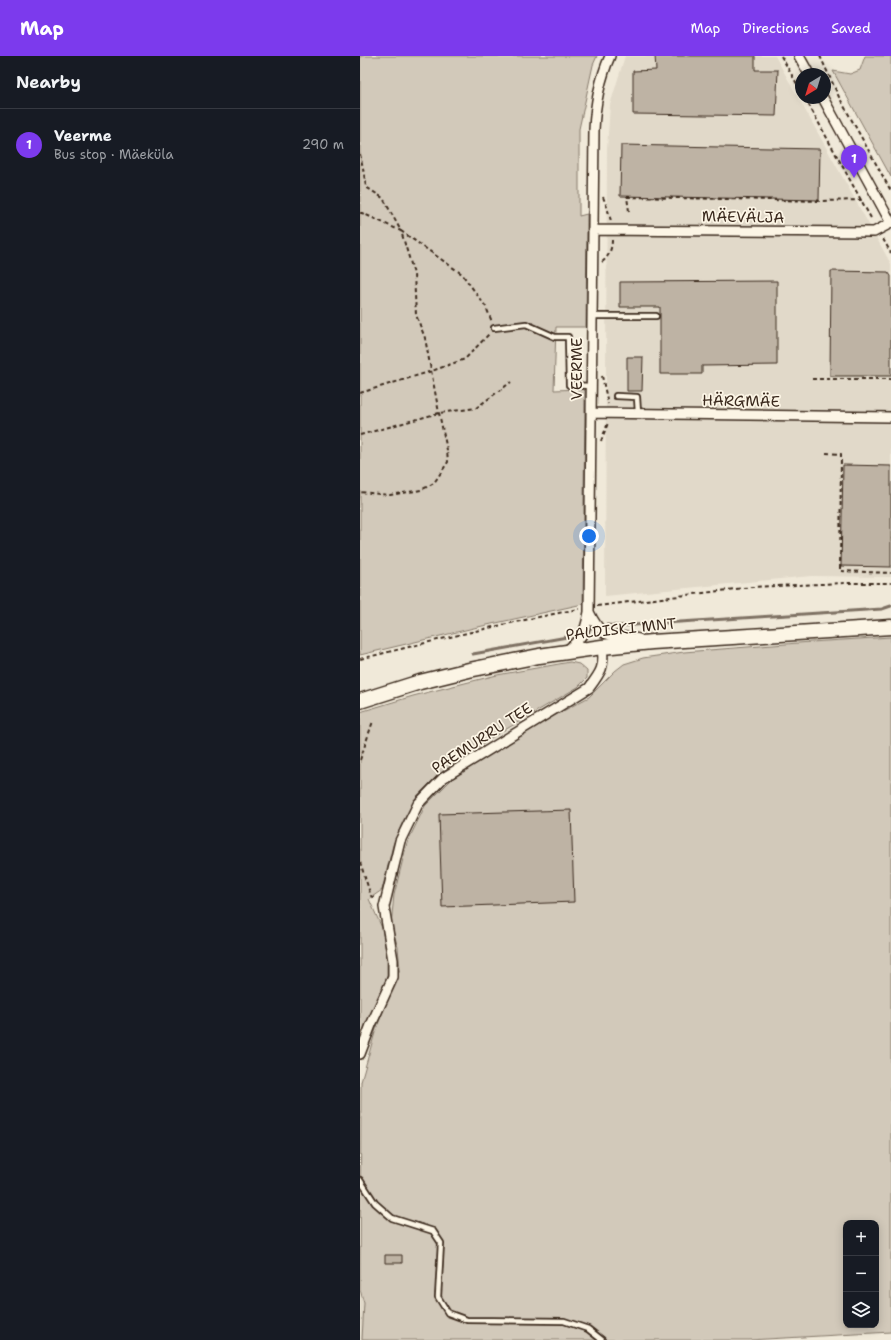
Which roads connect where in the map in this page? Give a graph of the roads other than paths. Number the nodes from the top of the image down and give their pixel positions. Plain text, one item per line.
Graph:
1 (610, 56) edge
2 (799, 56) edge
3 (806, 68) edge
4 (826, 104) edge
5 (891, 223) edge
6 (593, 230) junction
7 (592, 316) junction
8 (656, 316) dead end
9 (494, 328) road end
10 (591, 386) junction
11 (616, 396) dead end
12 (591, 413) junction
13 (638, 413) junction
14 (891, 417) edge
15 (589, 609) junction
16 (891, 627) edge
17 (652, 642) junction
18 (602, 647) junction
19 (564, 653) junction
20 (360, 701) edge
21 (360, 1054) edge
22 (360, 1180) edge
23 (602, 1340) edge

1 - 6 street, VEERME
2 - 3 street
4 - 5 street
5 - 6 street, MÄEVÄLJA
6 - 7 street, VEERME
7 - 8 lane
7 - 10 street, VEERME
9 - 10 lane
10 - 12 street, VEERME
11 - 13 lane
12 - 13 street, HÄRGMÄE
12 - 15 street, VEERME
13 - 14 street, HÄRGMÄE
15 - 17 street
15 - 19 street, VEERME
16 - 17 main road, PALDISKI MNT
17 - 18 main road, PALDISKI MNT
18 - 19 main road, PALDISKI MNT
18 - 21 street, PAEMURRU TEE
19 - 20 main road, PALDISKI MNT
22 - 23 lane

